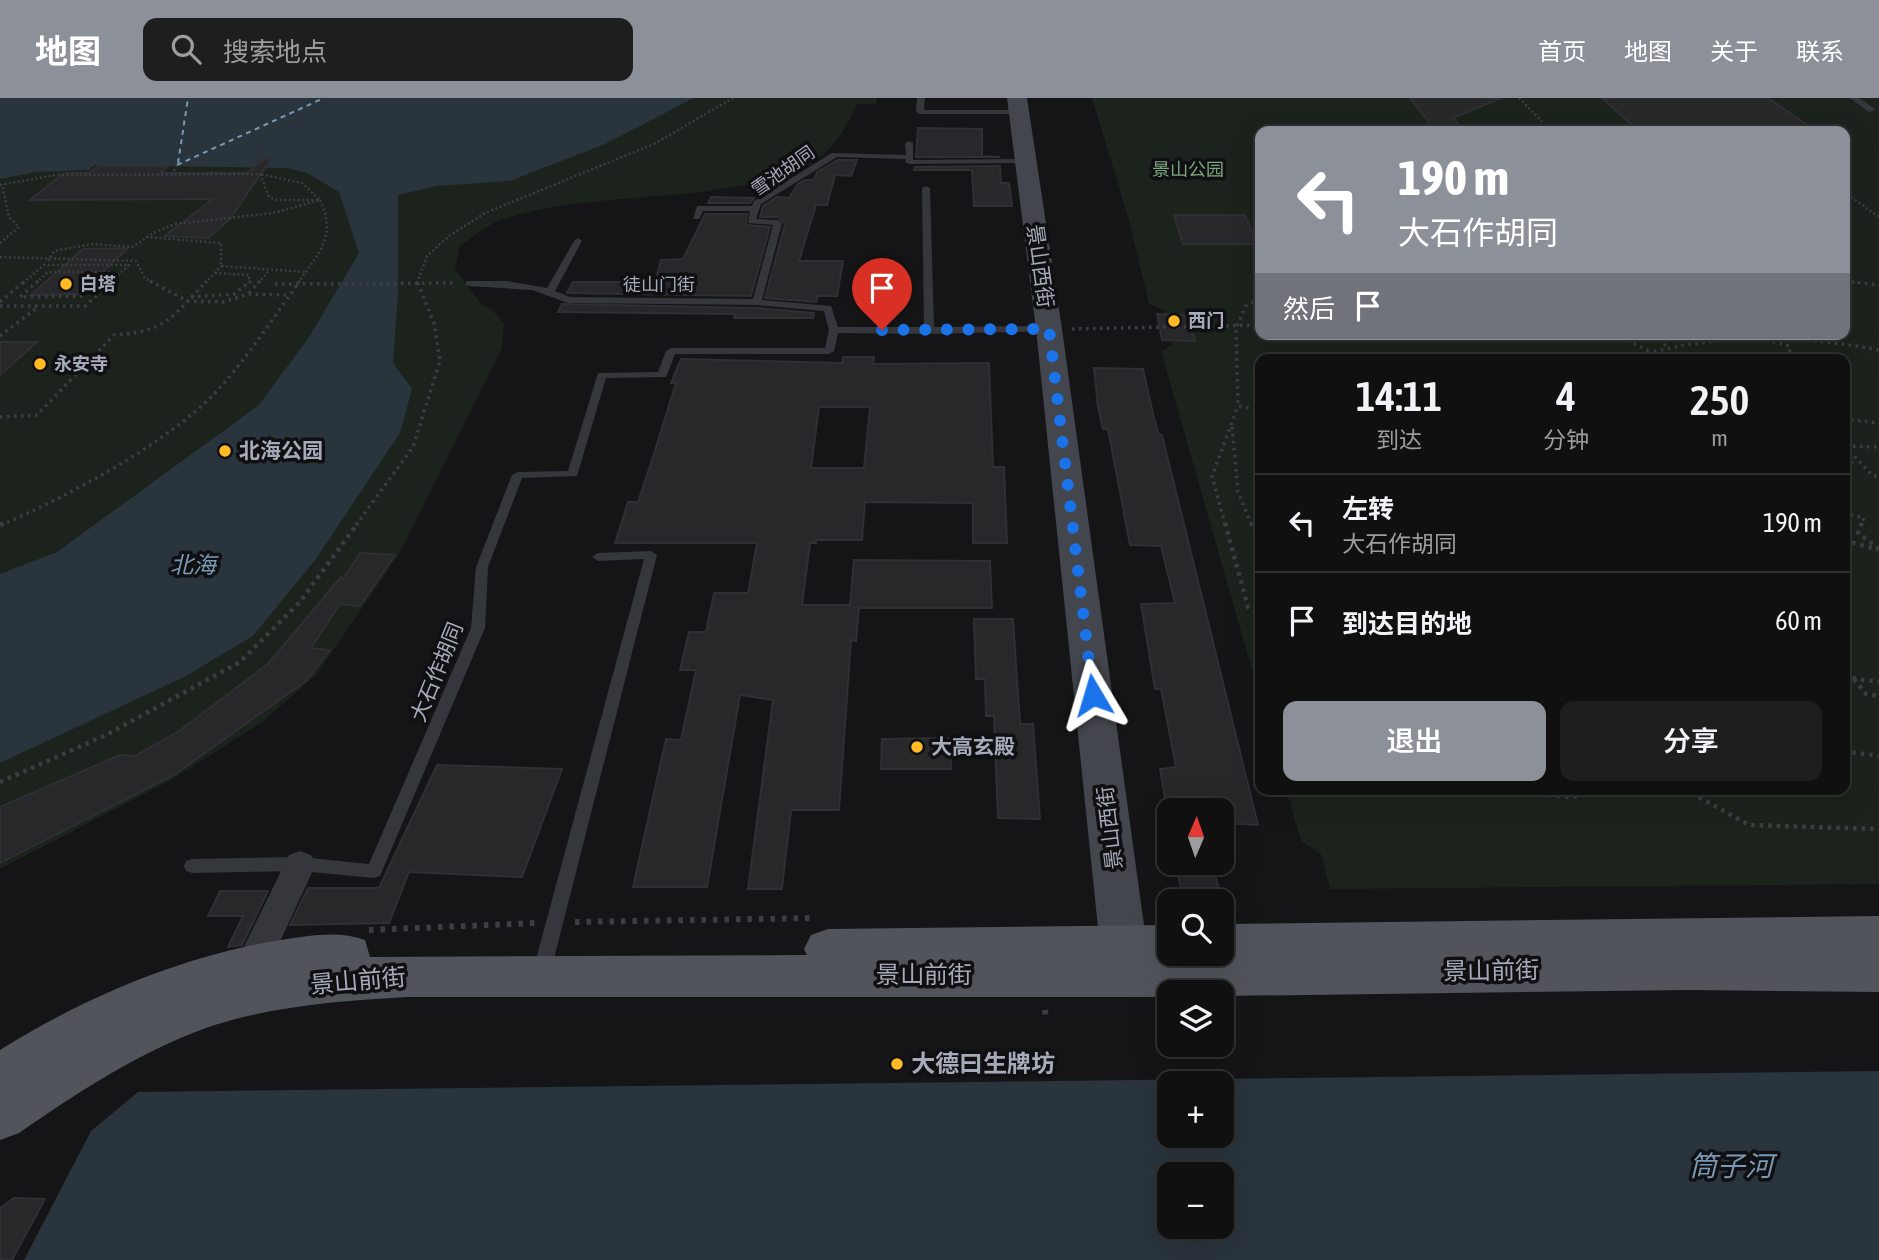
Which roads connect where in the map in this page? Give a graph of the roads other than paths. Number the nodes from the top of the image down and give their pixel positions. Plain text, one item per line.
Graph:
1 (921, 98) edge
2 (1854, 98) edge
3 (1018, 105) edge
4 (1872, 110) dead end
5 (909, 143) dead end
6 (910, 157) junction
7 (1025, 161) junction
8 (926, 188) dead end
9 (755, 209) junction
10 (696, 217) dead end
11 (578, 241) dead end
12 (469, 283) road end
13 (550, 291) junction
14 (757, 302) junction
15 (1049, 329) junction
16 (834, 330) junction
17 (929, 331) junction
18 (598, 556) dead end
19 (300, 863) junction
20 (192, 866) dead end
21 (1879, 936) edge
22 (1234, 944) edge
23 (546, 950) junction
24 (1140, 955) edge
25 (1879, 971) edge
26 (245, 981) junction
27 (0, 1078) edge
28 (0, 1115) edge

1 - 3 lane
2 - 4 lane
3 - 7 street, 景山西街
5 - 6 lane
6 - 7 lane, 雪池胡同
6 - 9 lane, 雪池胡同
7 - 15 street, 景山西街
8 - 17 lane
9 - 10 lane
9 - 14 lane, 雪池胡同
11 - 13 lane
12 - 13 lane, 徒山门街
13 - 14 lane, 徒山门街
14 - 16 lane, 徒山门街
15 - 17 lane
15 - 24 street, 景山西街
16 - 17 lane
16 - 19 lane, 大石作胡同
18 - 23 lane
19 - 20 lane, 大石作胡同
19 - 26 street
21 - 22 main road, 景山前街
23 - 24 main road, 景山前街
23 - 26 main road, 景山前街
24 - 25 main road, 景山前街
26 - 27 main road, 景山前街
26 - 28 main road, 景山前街

